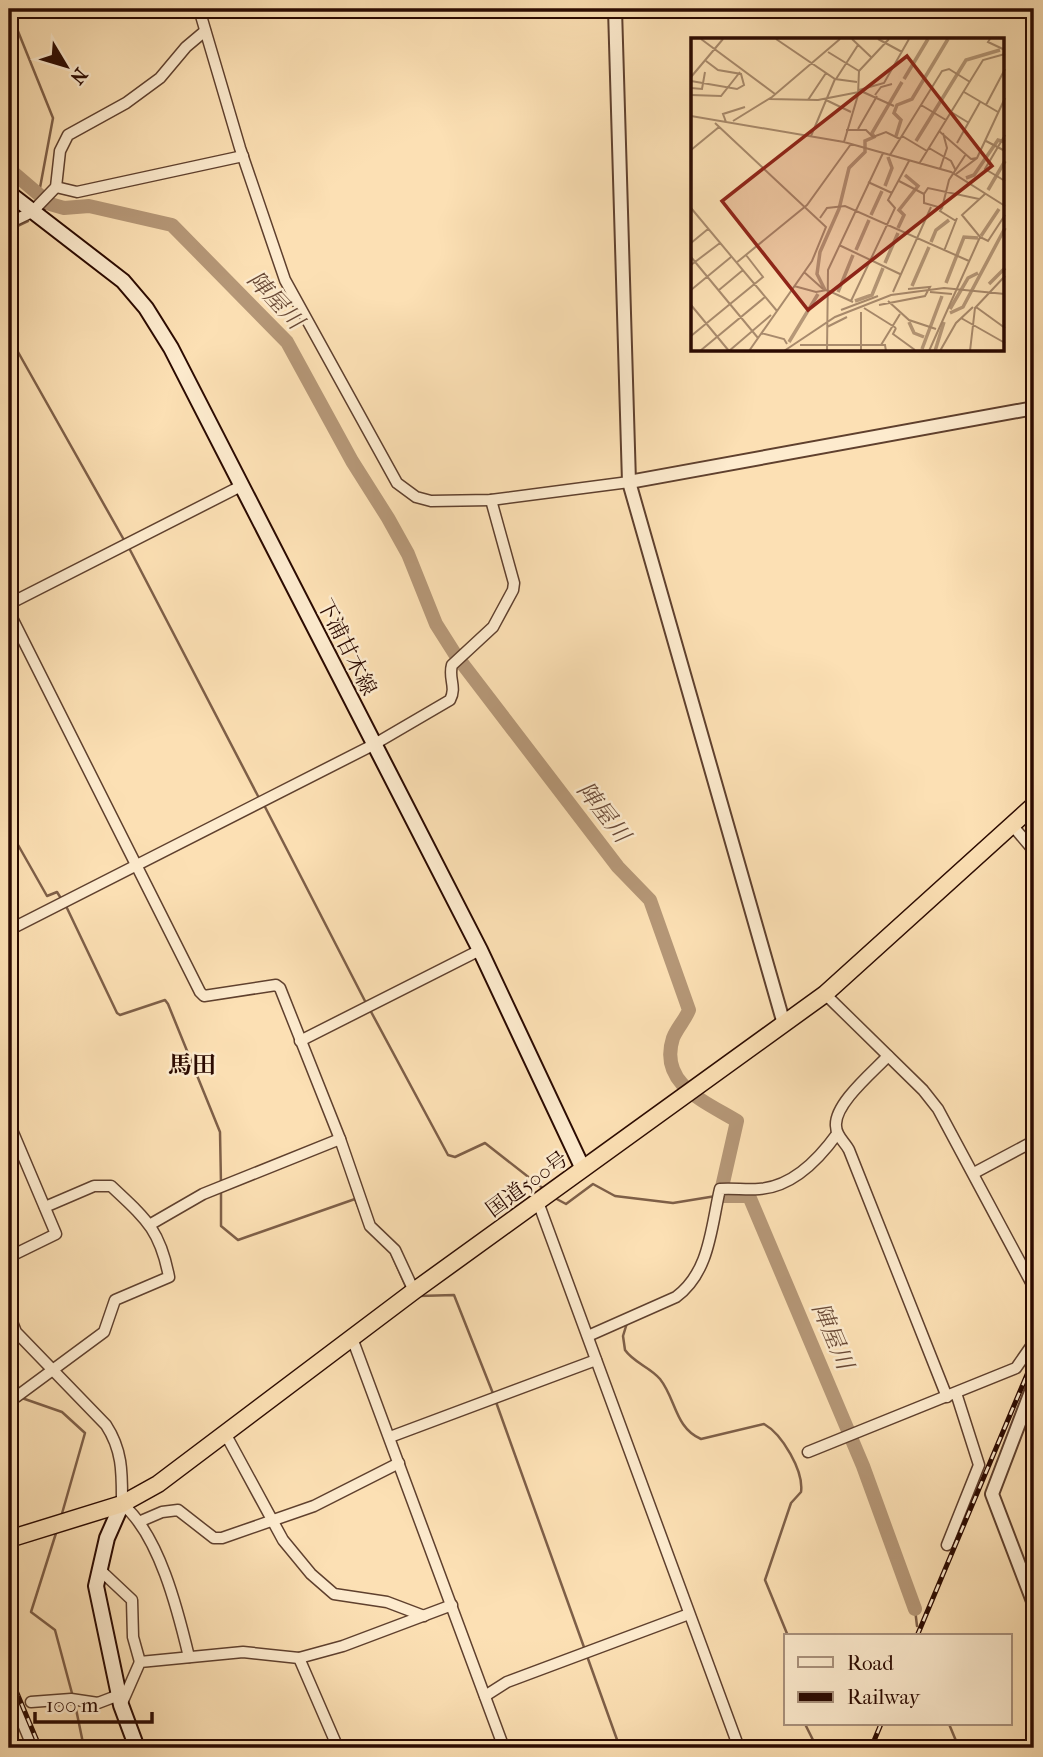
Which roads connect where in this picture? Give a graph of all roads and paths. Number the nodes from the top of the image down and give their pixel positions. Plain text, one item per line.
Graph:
1 (199, 9) edge
2 (615, 9) edge
3 (205, 31) junction
4 (243, 156) junction
5 (52, 190) junction
6 (9, 193) edge
7 (34, 210) junction
8 (9, 223) edge
9 (1034, 408) edge
10 (629, 482) junction
11 (241, 486) junction
12 (491, 500) junction
13 (9, 604) edge
14 (9, 612) edge
15 (373, 745) junction
16 (1034, 805) edge
17 (1012, 825) junction
18 (1034, 851) edge
19 (137, 865) junction
20 (9, 930) edge
21 (480, 950) junction
22 (825, 994) junction
23 (784, 1024) junction
24 (300, 1041) junction
25 (888, 1056) junction
26 (9, 1123) edge
27 (837, 1134) junction
28 (340, 1139) junction
29 (1034, 1141) edge
30 (583, 1169) junction
31 (974, 1173) junction
32 (538, 1202) junction
33 (45, 1207) junction
34 (151, 1224) junction
35 (9, 1257) edge
36 (1034, 1288) edge
37 (414, 1292) junction
38 (9, 1314) edge
39 (588, 1336) junction
40 (352, 1338) junction
41 (1034, 1342) edge
42 (596, 1360) junction
43 (50, 1371) junction
44 (1034, 1384) edge
45 (952, 1395) junction
46 (9, 1399) edge
47 (226, 1435) junction
48 (390, 1437) junction
49 (808, 1452) dead end
50 (399, 1463) junction
51 (122, 1504) junction
52 (271, 1520) junction
53 (141, 1521) junction
54 (9, 1539) edge
55 (947, 1545) dead end
56 (99, 1569) junction
57 (1034, 1604) edge
58 (452, 1605) junction
59 (689, 1614) junction
60 (424, 1616) junction
61 (189, 1657) junction
62 (299, 1658) junction
63 (140, 1662) junction
64 (485, 1696) junction
65 (9, 1700) edge
66 (120, 1700) junction
67 (31, 1702) dead end
68 (33, 1748) edge
69 (137, 1748) edge
70 (338, 1748) edge
71 (504, 1748) edge
72 (739, 1748) edge

1 - 3 street
2 - 10 street
3 - 4 street
3 - 5 street
4 - 5 street
4 - 12 street
5 - 7 street
6 - 7 main road, 下浦甘木線
7 - 8 street
7 - 11 main road, 下浦甘木線
9 - 10 street
10 - 12 street
10 - 23 street
11 - 13 street
11 - 15 main road, 下浦甘木線
12 - 15 street
14 - 19 street
15 - 19 street
15 - 21 main road, 下浦甘木線
16 - 17 highway, 国道500号
17 - 18 street
17 - 22 highway, 国道500号
19 - 20 street
19 - 24 street
21 - 24 street
21 - 30 main road, 下浦甘木線
22 - 23 highway, 国道500号
22 - 25 street
23 - 30 highway, 国道500号
24 - 28 street
25 - 27 street
25 - 31 street
26 - 33 street
27 - 39 street
27 - 45 street
28 - 34 street
28 - 37 street
29 - 31 street
30 - 32 highway, 国道500号
31 - 36 street
32 - 37 highway, 国道500号
32 - 39 street
33 - 34 street
33 - 35 street
34 - 43 street
37 - 40 highway, 国道500号
38 - 43 street
39 - 42 street
40 - 47 highway, 国道500号
40 - 48 street
41 - 45 street
42 - 48 street
42 - 59 street
43 - 46 street
43 - 51 street
44 - 57 street
45 - 49 street
45 - 55 street
47 - 51 highway, 国道500号
47 - 52 street
48 - 50 street
50 - 52 street
50 - 58 street
51 - 53 street
51 - 54 highway, 国道500号
51 - 56 main road
52 - 53 street
52 - 60 street
53 - 61 street
56 - 63 street
56 - 66 main road
58 - 60 street
58 - 64 street
59 - 64 street
59 - 72 street
60 - 62 street
61 - 62 street
61 - 63 street
62 - 70 street
63 - 66 street
64 - 71 street
65 - 68 street
66 - 67 street
66 - 69 main road

